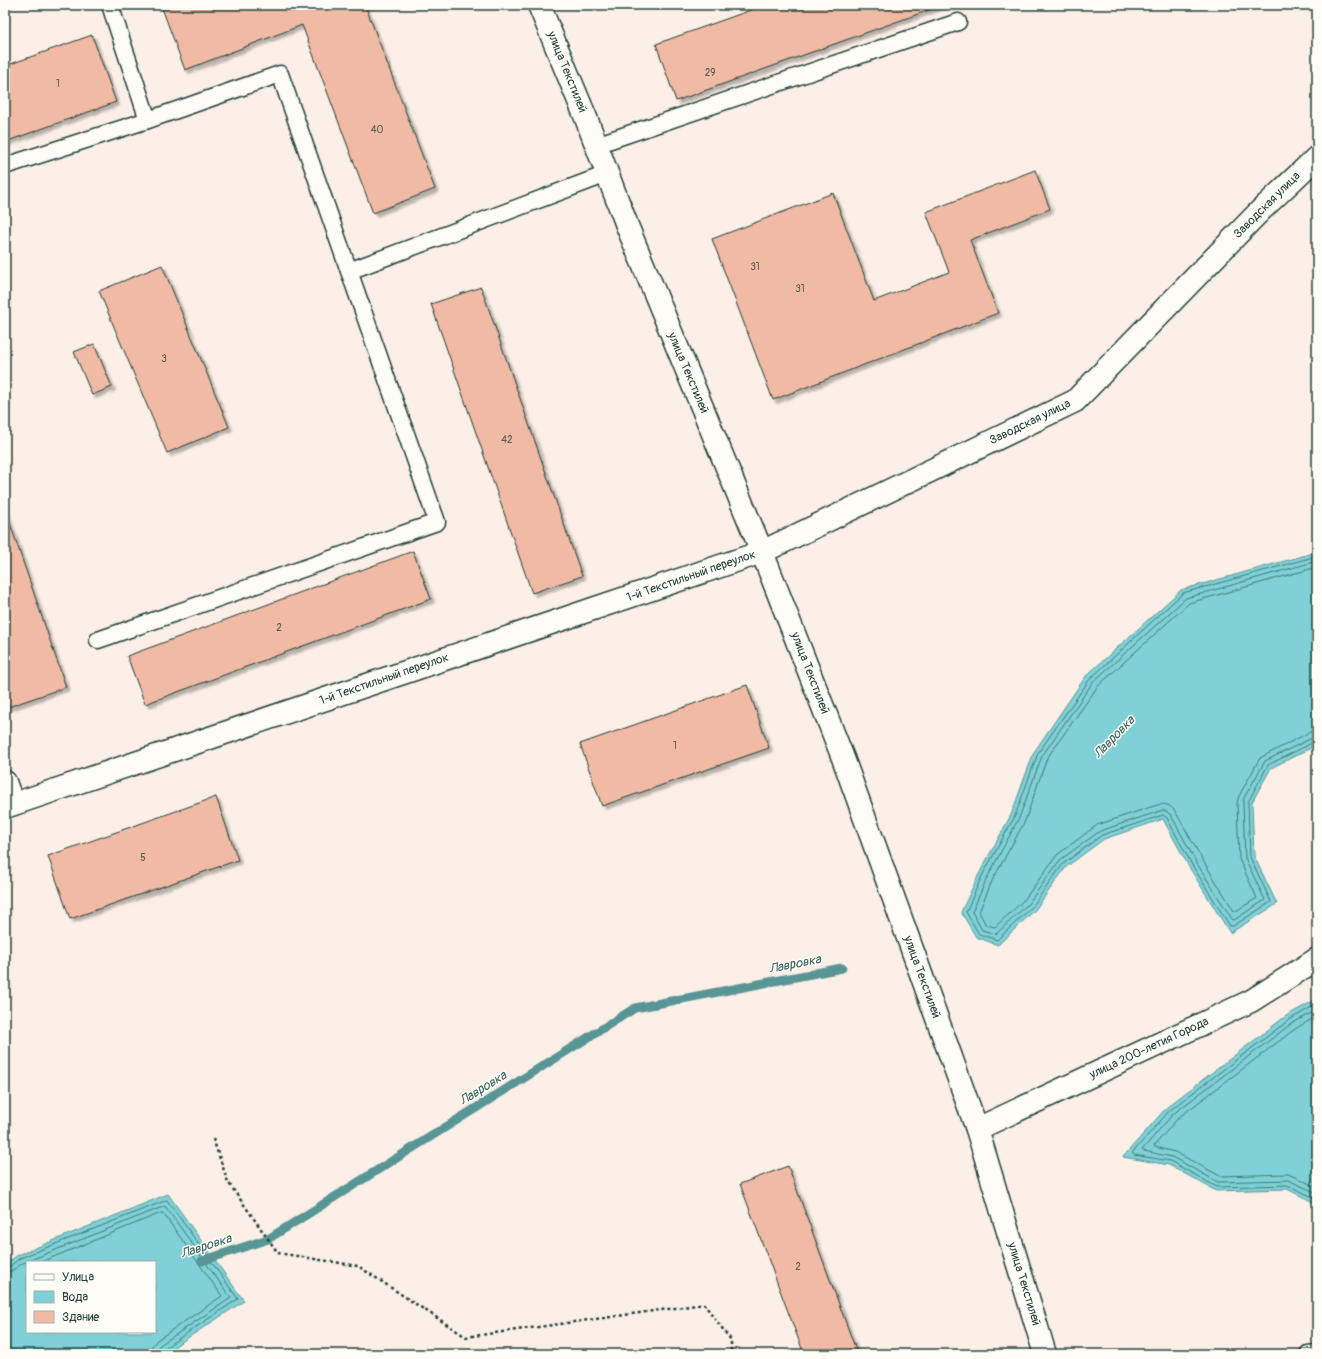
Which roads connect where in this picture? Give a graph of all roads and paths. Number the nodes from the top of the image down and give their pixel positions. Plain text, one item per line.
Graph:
1 (110, 5) edge
2 (539, 5) edge
3 (958, 22) dead end
4 (148, 120) junction
5 (596, 146) junction
6 (1317, 157) edge
7 (5, 166) edge
8 (607, 174) junction
9 (350, 271) junction
10 (762, 552) junction
11 (98, 640) dead end
12 (5, 782) edge
13 (9, 805) edge
14 (1317, 959) edge
15 (977, 1129) junction
16 (213, 1140) dead end
17 (1317, 1353) edge
18 (731, 1354) edge
19 (1045, 1354) edge
20 (1308, 1354) edge

1 - 4 lane
2 - 5 street, улица Текстилей
3 - 5 lane
4 - 7 lane
4 - 9 lane
5 - 8 street, улица Текстилей
6 - 10 street, Заводская улица
8 - 9 lane
8 - 10 street, улица Текстилей
9 - 11 lane
10 - 13 street, 1-й Текстильный переулок
10 - 15 street, улица Текстилей
12 - 13 street
14 - 15 street, улица 200-летия Города
15 - 19 street, улица Текстилей
16 - 18 path
17 - 20 lane

